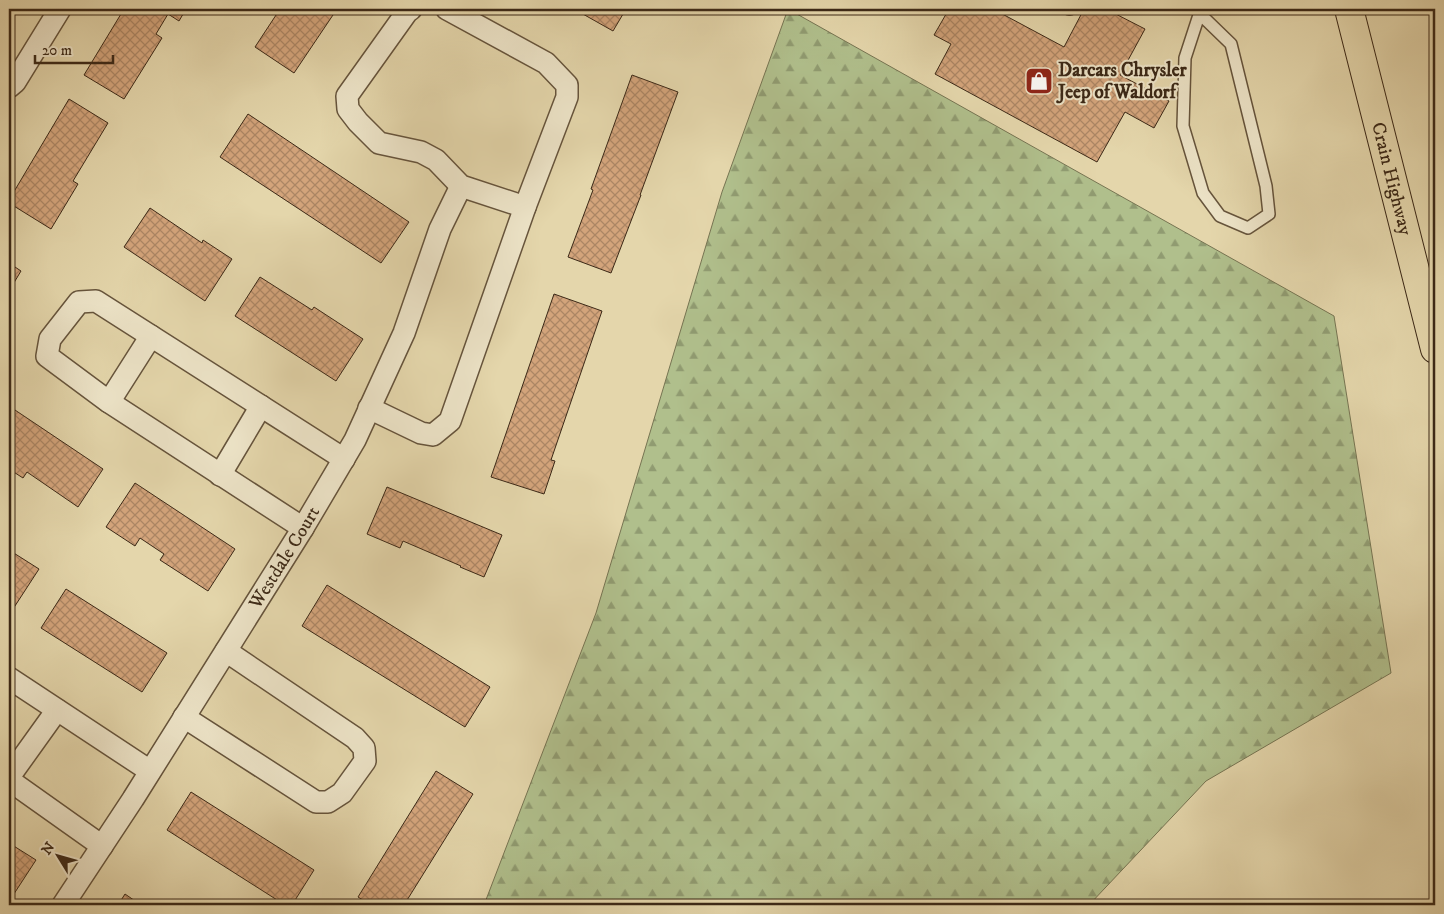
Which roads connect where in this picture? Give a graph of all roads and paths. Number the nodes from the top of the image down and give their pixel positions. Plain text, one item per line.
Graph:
1 (60, 9) edge
2 (411, 9) edge
3 (447, 9) edge
4 (1349, 9) edge
5 (1200, 11) edge
6 (9, 86) edge
7 (461, 186) junction
8 (525, 207) junction
9 (150, 336) junction
10 (1435, 349) edge
11 (108, 402) junction
12 (261, 406) junction
13 (370, 408) junction
14 (344, 459) junction
15 (220, 475) junction
16 (303, 528) junction
17 (226, 651) junction
18 (9, 678) edge
19 (58, 710) junction
20 (184, 717) junction
21 (150, 771) junction
22 (9, 778) edge
23 (102, 846) junction
24 (64, 905) edge

1 - 6 street
2 - 7 street
3 - 8 street
4 - 10 highway, Crain Highway
5 - 5 lane
7 - 8 street
7 - 13 street, Westdale Court
8 - 13 street
9 - 11 street
9 - 11 street
9 - 12 street
11 - 15 street
12 - 14 street
12 - 15 street
13 - 14 street, Westdale Court
14 - 16 street, Westdale Court
15 - 16 street
16 - 17 street, Westdale Court
17 - 20 street, Westdale Court
17 - 20 street
18 - 19 street
19 - 21 street
19 - 22 street
20 - 21 street, Westdale Court
21 - 23 street, Westdale Court
22 - 23 street
23 - 24 street, Westdale Court

